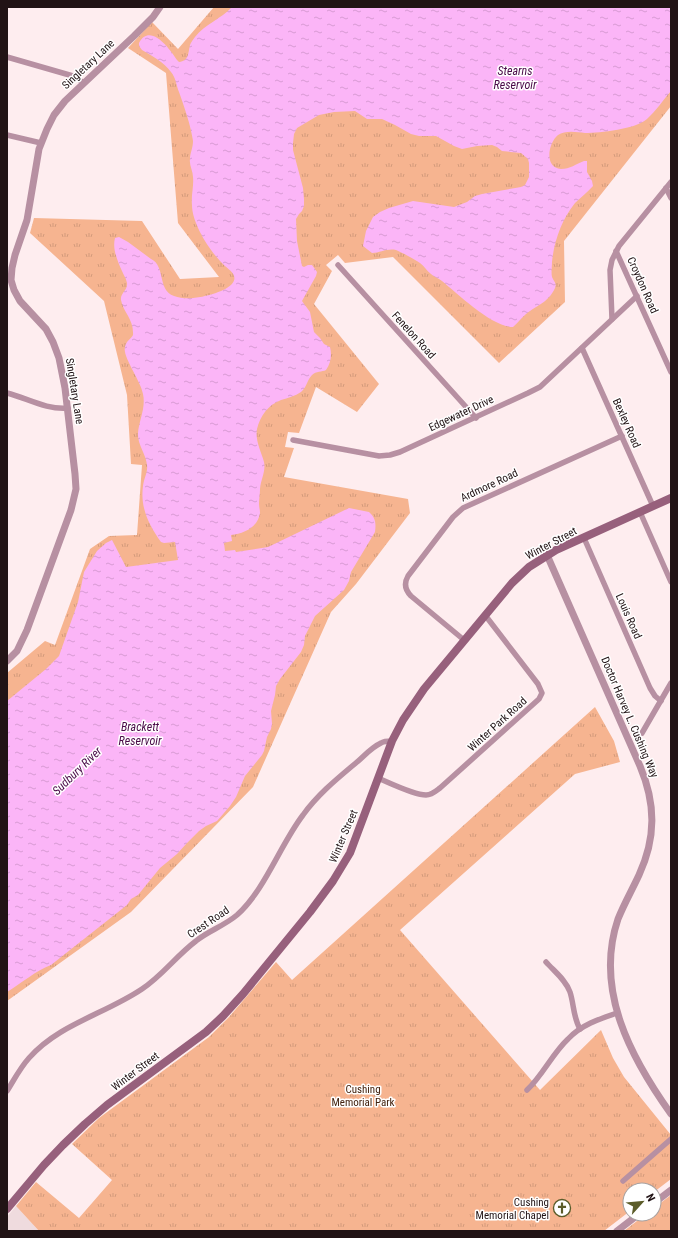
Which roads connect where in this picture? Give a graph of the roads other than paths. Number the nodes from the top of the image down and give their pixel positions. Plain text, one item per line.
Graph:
1 (160, 7) edge
2 (7, 57) edge
3 (84, 83) junction
4 (7, 135) edge
5 (41, 142) junction
6 (671, 182) edge
7 (666, 188) junction
8 (671, 198) edge
9 (616, 251) junction
10 (338, 265) dead end
11 (637, 296) junction
12 (612, 319) junction
13 (582, 348) junction
14 (671, 372) edge
15 (7, 393) edge
16 (68, 408) junction
17 (476, 418) junction
18 (622, 436) junction
19 (293, 440) dead end
20 (671, 498) edge
21 (654, 506) junction
22 (640, 512) junction
23 (584, 538) junction
24 (548, 555) junction
25 (671, 582) edge
26 (485, 615) junction
27 (464, 640) junction
28 (7, 661) edge
29 (671, 683) edge
30 (661, 701) junction
31 (642, 733) dead end
32 (392, 741) junction
33 (378, 778) junction
34 (546, 962) dead end
35 (617, 1012) junction
36 (580, 1029) junction
37 (527, 1090) dead end
38 (7, 1091) edge
39 (671, 1114) edge
40 (671, 1139) edge
41 (623, 1181) dead end
42 (671, 1190) edge
43 (662, 1196) edge
44 (8, 1205) edge
45 (629, 1222) edge
46 (617, 1231) edge

1 - 3 street, Singletary Lane
2 - 3 street
3 - 5 street, Singletary Lane
4 - 5 street
5 - 16 street, Singletary Lane
6 - 7 street
7 - 8 street
7 - 9 street
9 - 11 street, Croydon Road
9 - 12 street
10 - 17 street, Fenelon Road
11 - 12 street, Edgewater Drive
11 - 14 street, Croydon Road
12 - 13 street, Edgewater Drive
13 - 17 street, Edgewater Drive
13 - 18 street, Bexley Road
15 - 16 street
16 - 28 street, Singletary Lane
17 - 19 street, Edgewater Drive
18 - 21 street, Bexley Road
18 - 27 street, Ardmore Road
20 - 21 main road, Winter Street
21 - 22 main road, Winter Street
22 - 23 main road, Winter Street
22 - 25 street
23 - 24 main road, Winter Street
23 - 30 street, Louis Road
24 - 26 main road, Winter Street
24 - 35 street, Doctor Harvey L. Cushing Way
26 - 27 main road, Winter Street
26 - 33 street, Winter Park Road
27 - 32 main road, Winter Street
29 - 30 street
30 - 31 street
32 - 33 main road, Winter Street
32 - 38 street, Crest Road
33 - 44 main road, Winter Street
34 - 36 street
35 - 36 street
35 - 39 street, Doctor Harvey L. Cushing Way
36 - 37 street
40 - 41 street
42 - 43 street
45 - 46 street

